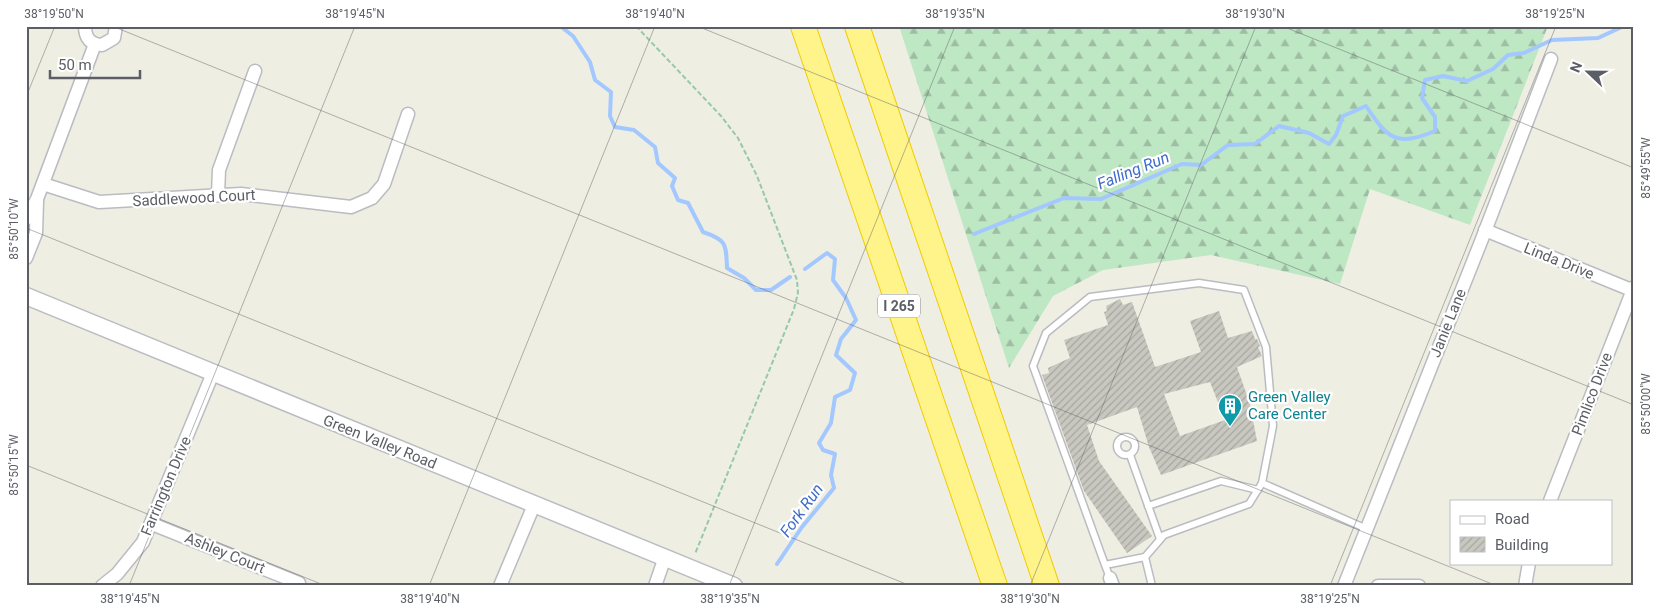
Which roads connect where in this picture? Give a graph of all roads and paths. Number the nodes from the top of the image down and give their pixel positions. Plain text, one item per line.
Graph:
1 (85, 26) edge
2 (116, 26) edge
3 (636, 26) edge
4 (804, 26) edge
5 (857, 26) edge
6 (95, 44) junction
7 (1551, 59) dead end
8 (255, 71) dead end
9 (408, 114) dead end
10 (43, 184) junction
11 (218, 194) junction
12 (37, 199) junction
13 (26, 219) edge
14 (1485, 230) junction
15 (26, 258) edge
16 (1633, 289) edge
17 (26, 296) edge
18 (212, 373) junction
19 (1130, 455) dead end
20 (1262, 483) junction
21 (1258, 490) junction
22 (1550, 500) edge
23 (534, 505) junction
24 (1148, 506) junction
25 (152, 524) junction
26 (1367, 529) junction
27 (1160, 539) junction
28 (664, 557) junction
29 (1145, 557) junction
30 (1528, 564) edge
31 (1106, 565) junction
32 (690, 568) junction
33 (1112, 582) edge
34 (299, 583) dead end
35 (102, 586) edge
36 (500, 586) edge
37 (655, 586) edge
38 (734, 586) edge
39 (995, 586) edge
40 (1047, 586) edge
41 (1152, 586) edge
42 (1344, 586) edge
43 (1378, 586) edge
44 (1419, 586) edge
45 (1525, 586) edge

1 - 6 street
2 - 6 street
3 - 32 path
4 - 39 highway, I 265
5 - 40 highway
6 - 10 street
7 - 14 street, Janie Lane
8 - 11 street
9 - 11 street, Saddlewood Court
10 - 11 street, Saddlewood Court
10 - 12 street
12 - 13 street
12 - 15 street
14 - 16 street, Linda Drive
14 - 26 street, Janie Lane
16 - 22 street, Pimlico Drive
17 - 18 street, Green Valley Road
18 - 23 street, Green Valley Road
18 - 25 street, Farrington Drive
19 - 24 lane
20 - 21 lane
20 - 26 lane
20 - 31 lane
21 - 24 lane
21 - 27 lane
23 - 28 street, Green Valley Road
23 - 36 street
24 - 27 lane
25 - 34 street, Ashley Court
25 - 35 street, Farrington Drive
26 - 42 street, Janie Lane
27 - 29 lane
28 - 32 street, Green Valley Road
28 - 37 street
29 - 31 lane
29 - 41 lane
30 - 45 street
31 - 33 lane
32 - 38 street, Green Valley Road
43 - 44 street

